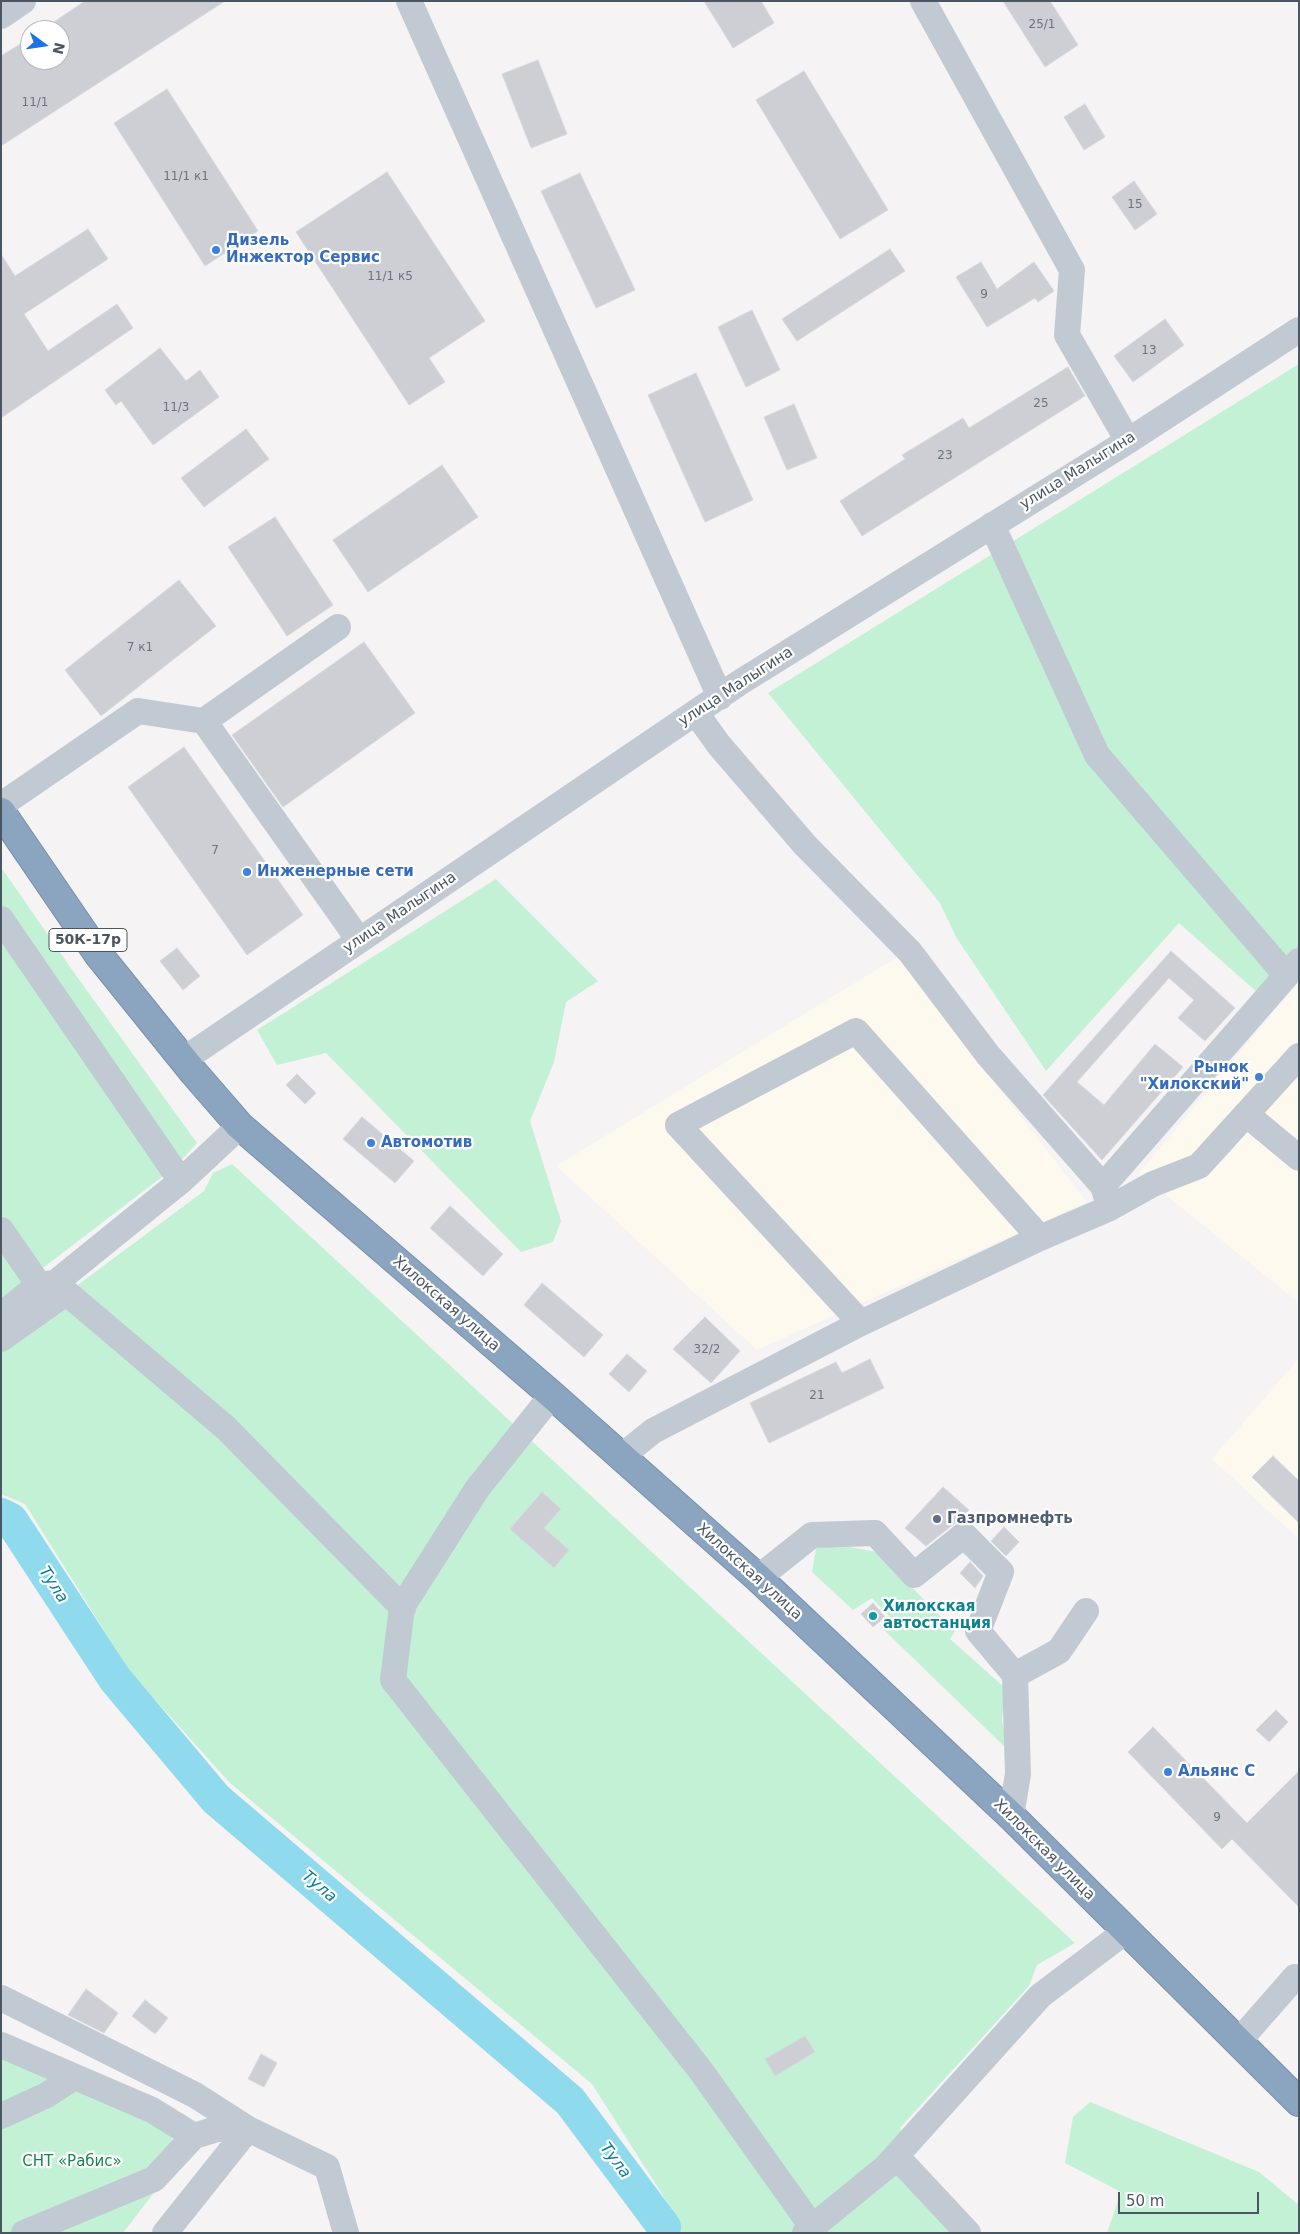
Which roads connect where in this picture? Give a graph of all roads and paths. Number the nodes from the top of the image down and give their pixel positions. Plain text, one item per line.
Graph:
1 (23, 1) edge
2 (409, 1) edge
3 (923, 1) edge
4 (1, 16) edge
5 (1299, 330) edge
6 (1128, 441) junction
7 (992, 525) junction
8 (338, 627) dead end
9 (720, 696) junction
10 (696, 713) junction
11 (204, 721) junction
12 (1, 805) edge
13 (1, 812) edge
14 (1, 920) edge
15 (359, 940) junction
16 (1292, 968) edge
17 (1299, 1056) edge
18 (183, 1060) junction
19 (1246, 1114) junction
20 (240, 1126) junction
21 (1299, 1158) edge
22 (181, 1181) junction
23 (1107, 1197) junction
24 (1, 1230) edge
25 (1040, 1238) junction
26 (53, 1287) junction
27 (1, 1315) edge
28 (861, 1323) junction
29 (1, 1339) edge
30 (552, 1395) junction
31 (622, 1456) junction
32 (758, 1578) junction
33 (402, 1608) junction
34 (1086, 1611) dead end
35 (1015, 1675) junction
36 (1011, 1816) junction
37 (1126, 1931) junction
38 (1295, 1977) dead end
39 (1, 1998) edge
40 (1238, 2042) junction
41 (1, 2045) edge
42 (74, 2077) junction
43 (1299, 2102) edge
44 (1, 2116) edge
45 (248, 2129) junction
46 (194, 2136) junction
47 (896, 2156) junction
48 (819, 2227) edge
49 (24, 2233) edge
50 (165, 2233) edge
51 (346, 2233) edge
52 (968, 2233) edge

1 - 4 street
2 - 9 street
3 - 6 street
5 - 6 street, улица Малыгина
6 - 7 street, улица Малыгина
7 - 9 street, улица Малыгина
7 - 16 street
8 - 11 street
9 - 10 street, улица Малыгина
10 - 15 street, улица Малыгина
10 - 23 street
11 - 12 street
11 - 15 street
13 - 18 highway, 50К-17р
14 - 22 street
15 - 18 street, улица Малыгина
16 - 23 street
17 - 19 street
18 - 20 highway, Хилокская улица
19 - 21 street
19 - 23 street
20 - 22 street
20 - 30 highway, Хилокская улица
22 - 26 street
23 - 25 street
24 - 26 street
25 - 28 street
25 - 28 street
26 - 27 street
26 - 29 street
26 - 33 street
28 - 31 street
30 - 31 highway, Хилокская улица
30 - 33 street
31 - 32 highway, Хилокская улица
32 - 35 street
32 - 36 highway, Хилокская улица
33 - 48 street
34 - 35 street
35 - 36 street
36 - 37 highway, Хилокская улица
37 - 40 highway, Хилокская улица
37 - 47 street
38 - 40 street
39 - 45 street
40 - 43 highway, Хилокская улица
41 - 42 street
42 - 44 street
42 - 46 street
45 - 46 street
45 - 50 street
45 - 51 street
46 - 49 street
47 - 48 street
47 - 52 street

